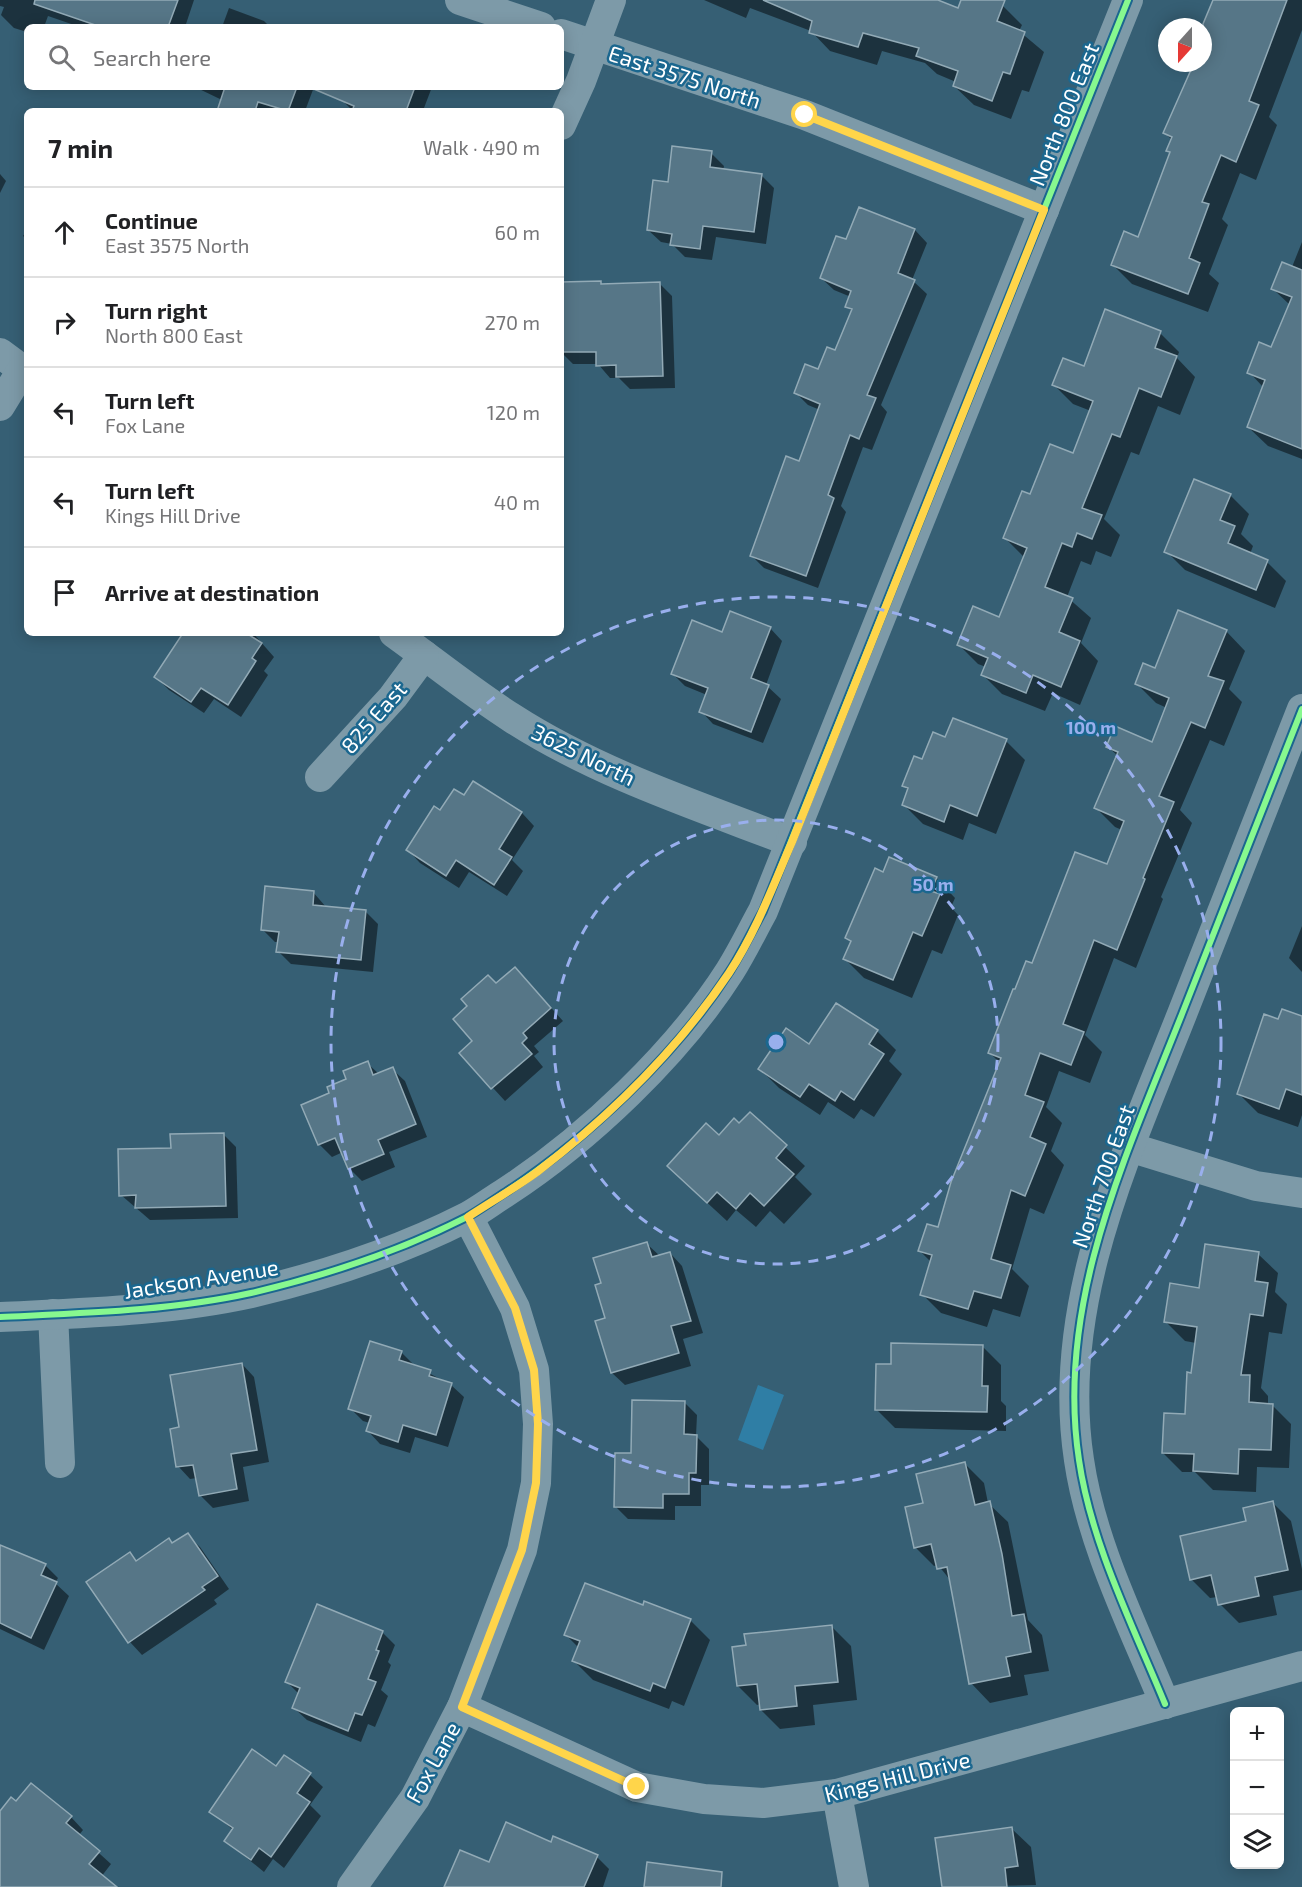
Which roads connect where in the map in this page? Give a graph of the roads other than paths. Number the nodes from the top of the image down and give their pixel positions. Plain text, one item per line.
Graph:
1 (460, 0) edge
2 (611, 0) edge
3 (1128, 0) edge
4 (532, 24) edge
5 (564, 35) edge
6 (593, 45) junction
7 (564, 118) edge
8 (1044, 210) junction
9 (16, 365) edge
10 (0, 406) edge
11 (398, 636) edge
12 (424, 655) junction
13 (1302, 709) edge
14 (320, 777) dead end
15 (792, 842) junction
16 (1129, 1147) junction
17 (1302, 1193) edge
18 (468, 1217) junction
19 (53, 1314) junction
20 (0, 1317) edge
21 (60, 1463) dead end
22 (1302, 1666) edge
23 (1165, 1704) junction
24 (462, 1707) junction
25 (837, 1794) junction
26 (352, 1887) edge
27 (854, 1887) edge

1 - 4 street
2 - 6 street
3 - 8 street, North 800 East
5 - 6 street, East 3575 North
6 - 7 street
6 - 8 street, East 3575 North
8 - 15 street, North 800 East
9 - 10 street
11 - 12 street, 3625 North
12 - 14 street, 825 East
12 - 15 street, 3625 North
13 - 16 street, North 700 East
15 - 18 street, North 800 East
16 - 17 street
16 - 23 street, North 700 East
18 - 19 street, Jackson Avenue
18 - 24 street, Fox Lane
19 - 20 street, Jackson Avenue
19 - 21 street
22 - 23 street, Kings Hill Drive
23 - 25 street, Kings Hill Drive
24 - 25 street, Kings Hill Drive
24 - 26 street, Fox Lane
25 - 27 street

